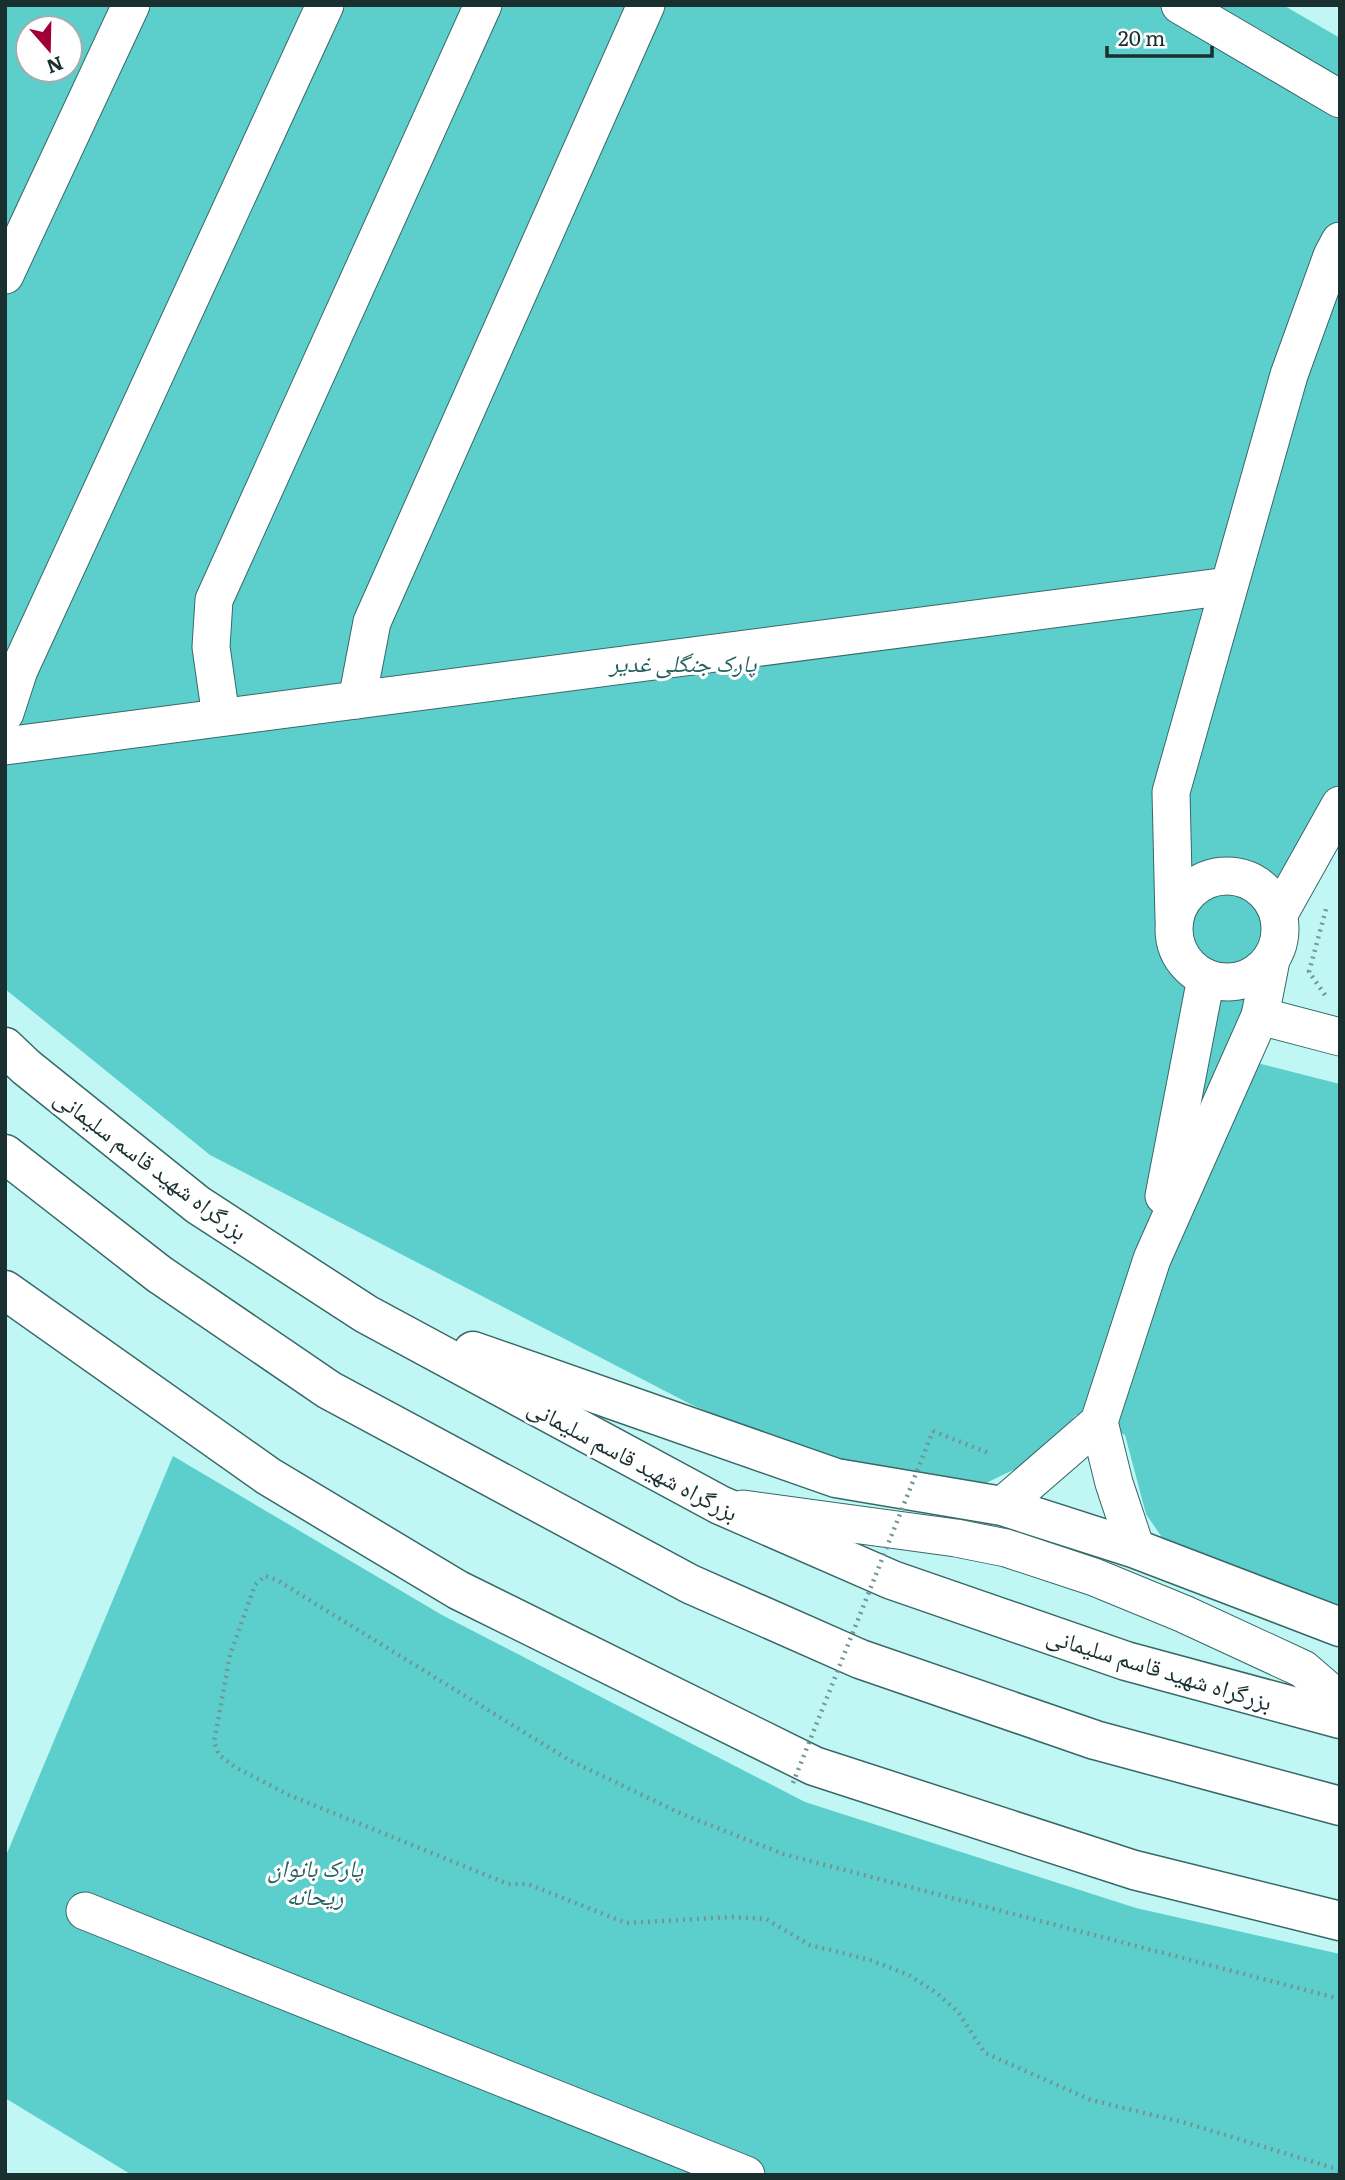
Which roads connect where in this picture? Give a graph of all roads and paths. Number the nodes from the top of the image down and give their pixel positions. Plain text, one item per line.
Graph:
1 (131, 5) edge
2 (325, 5) edge
3 (482, 5) edge
4 (646, 5) edge
5 (1180, 5) edge
6 (1340, 99) edge
7 (1340, 241) edge
8 (5, 275) edge
9 (1228, 586) junction
10 (357, 700) junction
11 (5, 713) edge
12 (221, 717) junction
13 (5, 746) edge
14 (1340, 805) edge
15 (1326, 908) dead end
16 (1279, 914) junction
17 (1174, 919) junction
18 (1271, 960) junction
19 (1206, 978) junction
20 (1332, 1000) dead end
21 (1260, 1016) junction
22 (1340, 1037) edge
23 (5, 1047) edge
24 (5, 1154) edge
25 (1152, 1259) junction
26 (5, 1290) edge
27 (366, 1314) junction
28 (1099, 1422) junction
29 (991, 1454) dead end
30 (720, 1506) junction
31 (1002, 1506) junction
32 (1136, 1549) junction
33 (1340, 1627) edge
34 (1340, 1701) edge
35 (1340, 1719) edge
36 (793, 1783) dead end
37 (1340, 1806) edge
38 (85, 1911) dead end
39 (1340, 1921) edge
40 (1340, 1999) edge
41 (1340, 2170) edge
42 (746, 2175) edge

1 - 8 street
2 - 11 street
3 - 12 street
4 - 10 street
5 - 6 street
7 - 9 street
9 - 10 street
9 - 17 street
10 - 12 street
12 - 13 street
14 - 16 street
15 - 20 path
16 - 17 street
16 - 18 street
17 - 19 street
18 - 19 street
18 - 21 street
19 - 25 street
21 - 22 street
21 - 25 street
23 - 27 highway, بزرگراه شهید قاسم سلیمانی
24 - 37 highway
25 - 28 street
26 - 39 highway
27 - 30 highway, بزرگراه شهید قاسم سلیمانی
27 - 31 highway
28 - 31 street
28 - 32 street
29 - 36 path, bridge
30 - 34 street
30 - 35 highway, بزرگراه شهید قاسم سلیمانی
31 - 32 highway
32 - 33 highway
38 - 42 street
40 - 41 path

